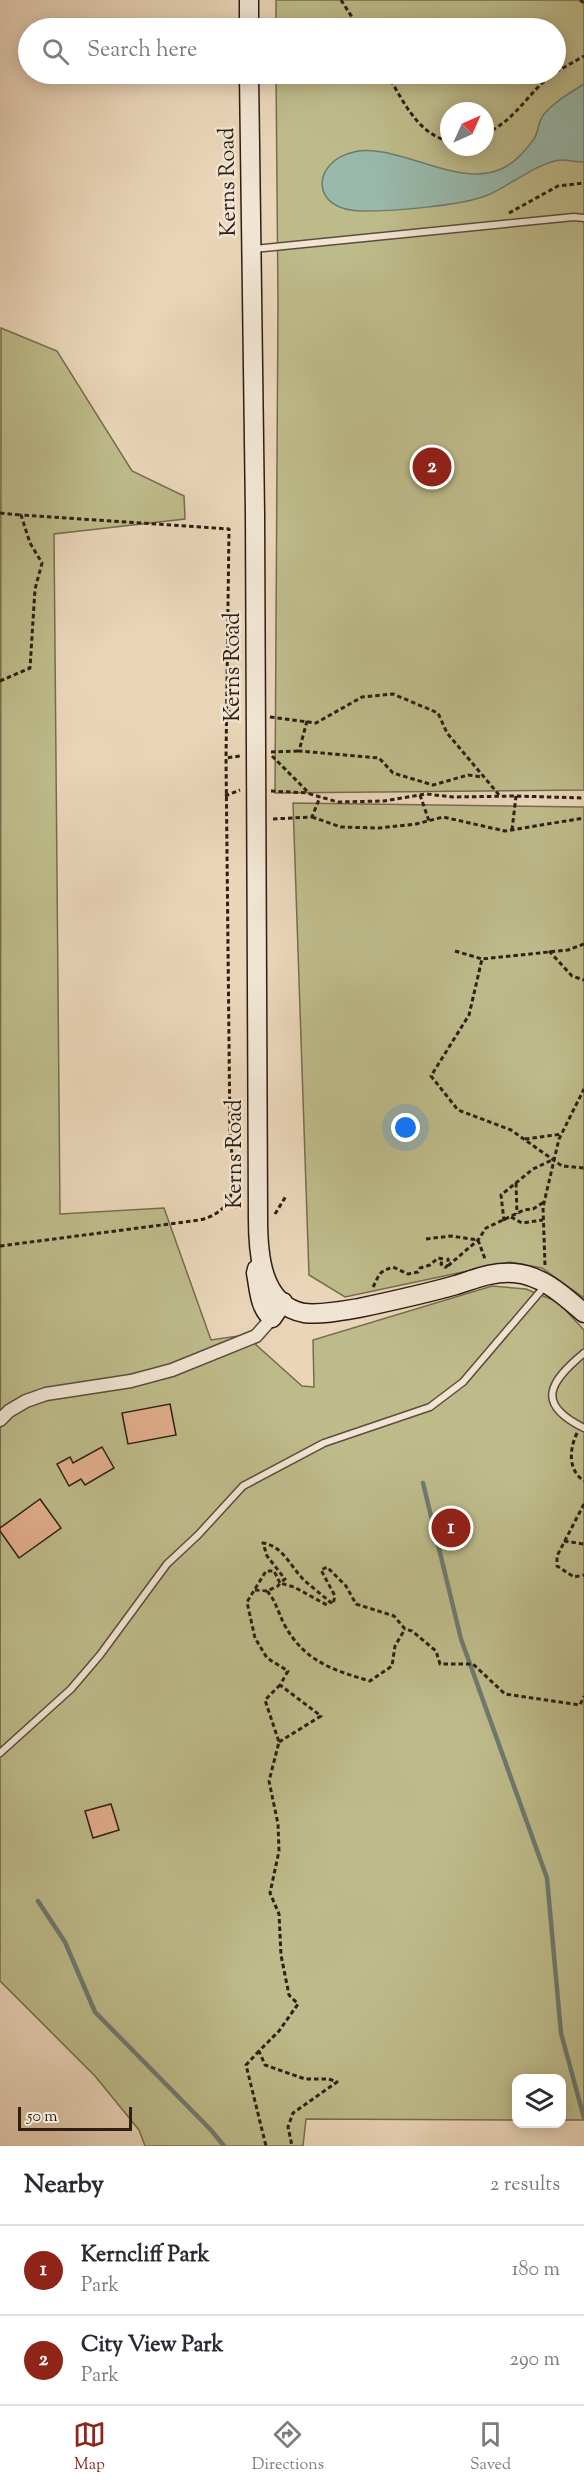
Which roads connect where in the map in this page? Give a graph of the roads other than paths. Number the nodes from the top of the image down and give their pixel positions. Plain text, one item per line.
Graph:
1 (249, 0) edge
2 (249, 18) edge
3 (249, 84) edge
4 (584, 218) edge
5 (251, 249) junction
6 (260, 1262) junction
7 (547, 1284) junction
8 (284, 1302) junction
9 (584, 1313) edge
10 (272, 1318) junction
11 (584, 1353) edge
12 (0, 1420) edge
13 (582, 1427) edge
14 (0, 1754) edge

1 - 2 street
3 - 5 street, Kerns Road
4 - 5 lane
5 - 6 street, Kerns Road
6 - 8 street, Kerns Road
6 - 10 street, Kerns Road
7 - 8 street
7 - 9 street
7 - 14 lane
8 - 10 street
10 - 12 street
11 - 13 lane

